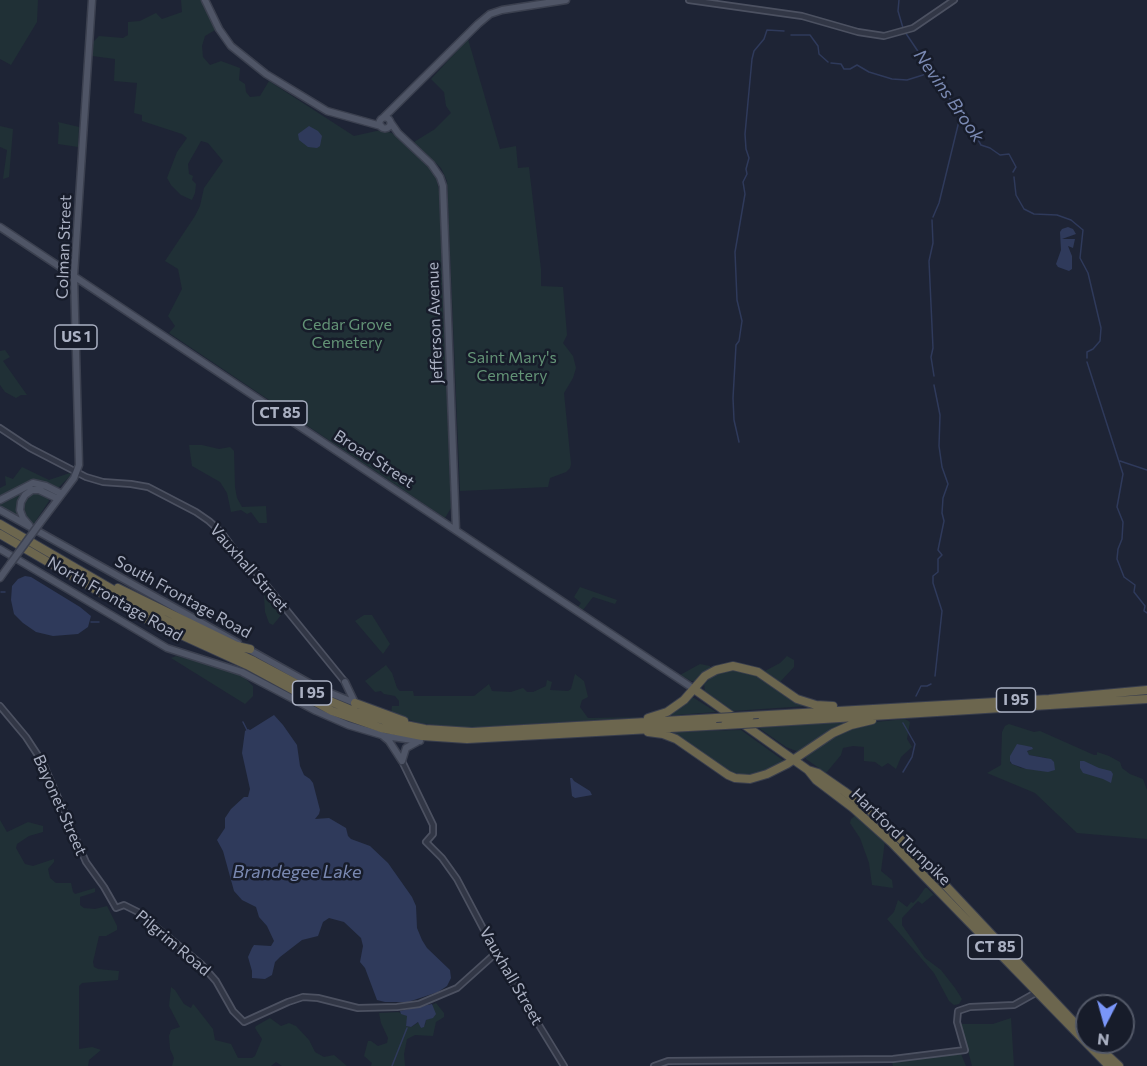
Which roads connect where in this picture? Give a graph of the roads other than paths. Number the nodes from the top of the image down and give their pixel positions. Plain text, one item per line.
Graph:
1 (92, 0) edge
2 (205, 0) edge
3 (566, 0) edge
4 (689, 0) edge
5 (954, 0) edge
6 (385, 123) junction
7 (0, 227) edge
8 (74, 276) junction
9 (0, 428) edge
10 (77, 472) junction
11 (60, 497) junction
12 (0, 500) edge
13 (0, 510) edge
14 (0, 524) edge
15 (456, 530) junction
16 (0, 534) edge
17 (50, 539) junction
18 (0, 549) edge
19 (77, 569) junction
20 (0, 578) edge
21 (250, 649) junction
22 (345, 682) junction
23 (694, 689) junction
24 (1147, 690) edge
25 (335, 695) junction
26 (1147, 699) edge
27 (355, 703) junction
28 (0, 706) edge
29 (885, 708) junction
30 (938, 712) junction
31 (732, 716) joint
32 (617, 727) junction
33 (425, 729) junction
34 (381, 735) junction
35 (467, 739) junction
36 (420, 741) junction
37 (795, 760) junction
38 (402, 761) junction
39 (116, 908) joint
40 (496, 953) junction
41 (1040, 991) junction
42 (1075, 1025) edge
43 (1106, 1054) edge
44 (564, 1066) edge
45 (654, 1066) edge
46 (1109, 1066) edge
47 (1119, 1066) edge

1 - 8 main road, Colman Street / US 1
2 - 6 main road
3 - 6 main road
4 - 5 street
6 - 15 main road, Jefferson Avenue
7 - 8 main road, Broad Street
8 - 10 main road, Colman Street / US 1
8 - 15 main road, Broad Street / CT 85
9 - 10 street, Vauxhall Street
10 - 11 main road
10 - 22 street, Vauxhall Street
11 - 12 main road
11 - 17 main road
11 - 20 main road, bridge
13 - 17 main road, South Frontage Road
14 - 19 highway, I 95
15 - 23 main road, Broad Street / CT 85
16 - 35 highway, I 95
17 - 21 main road, South Frontage Road
18 - 34 main road, North Frontage Road
19 - 21 highway
19 - 33 highway, I 95
21 - 25 main road, South Frontage Road
22 - 25 main road
22 - 27 main road
23 - 29 highway
23 - 31 highway, Broad Street / CT 85
23 - 32 highway
24 - 29 highway, I 95
25 - 27 main road, South Frontage Road
26 - 30 highway, I 95
27 - 33 highway
28 - 39 street, Bayonet Street
29 - 32 highway, I 95, bridge
30 - 32 highway, I 95, bridge
30 - 37 highway
31 - 37 highway, Hartford Turnpike / CT 85
32 - 33 highway, I 95
32 - 35 highway, I 95
32 - 37 highway
34 - 36 main road, North Frontage Road
34 - 38 main road
35 - 36 highway
36 - 38 main road
37 - 41 highway, Hartford Turnpike / CT 85
38 - 40 street, Vauxhall Street
39 - 40 street, Pilgrim Road
40 - 44 street, Vauxhall Street
41 - 42 highway, Hartford Turnpike / CT 85
41 - 45 street
41 - 46 highway, Hartford Turnpike / CT 85
43 - 47 highway

